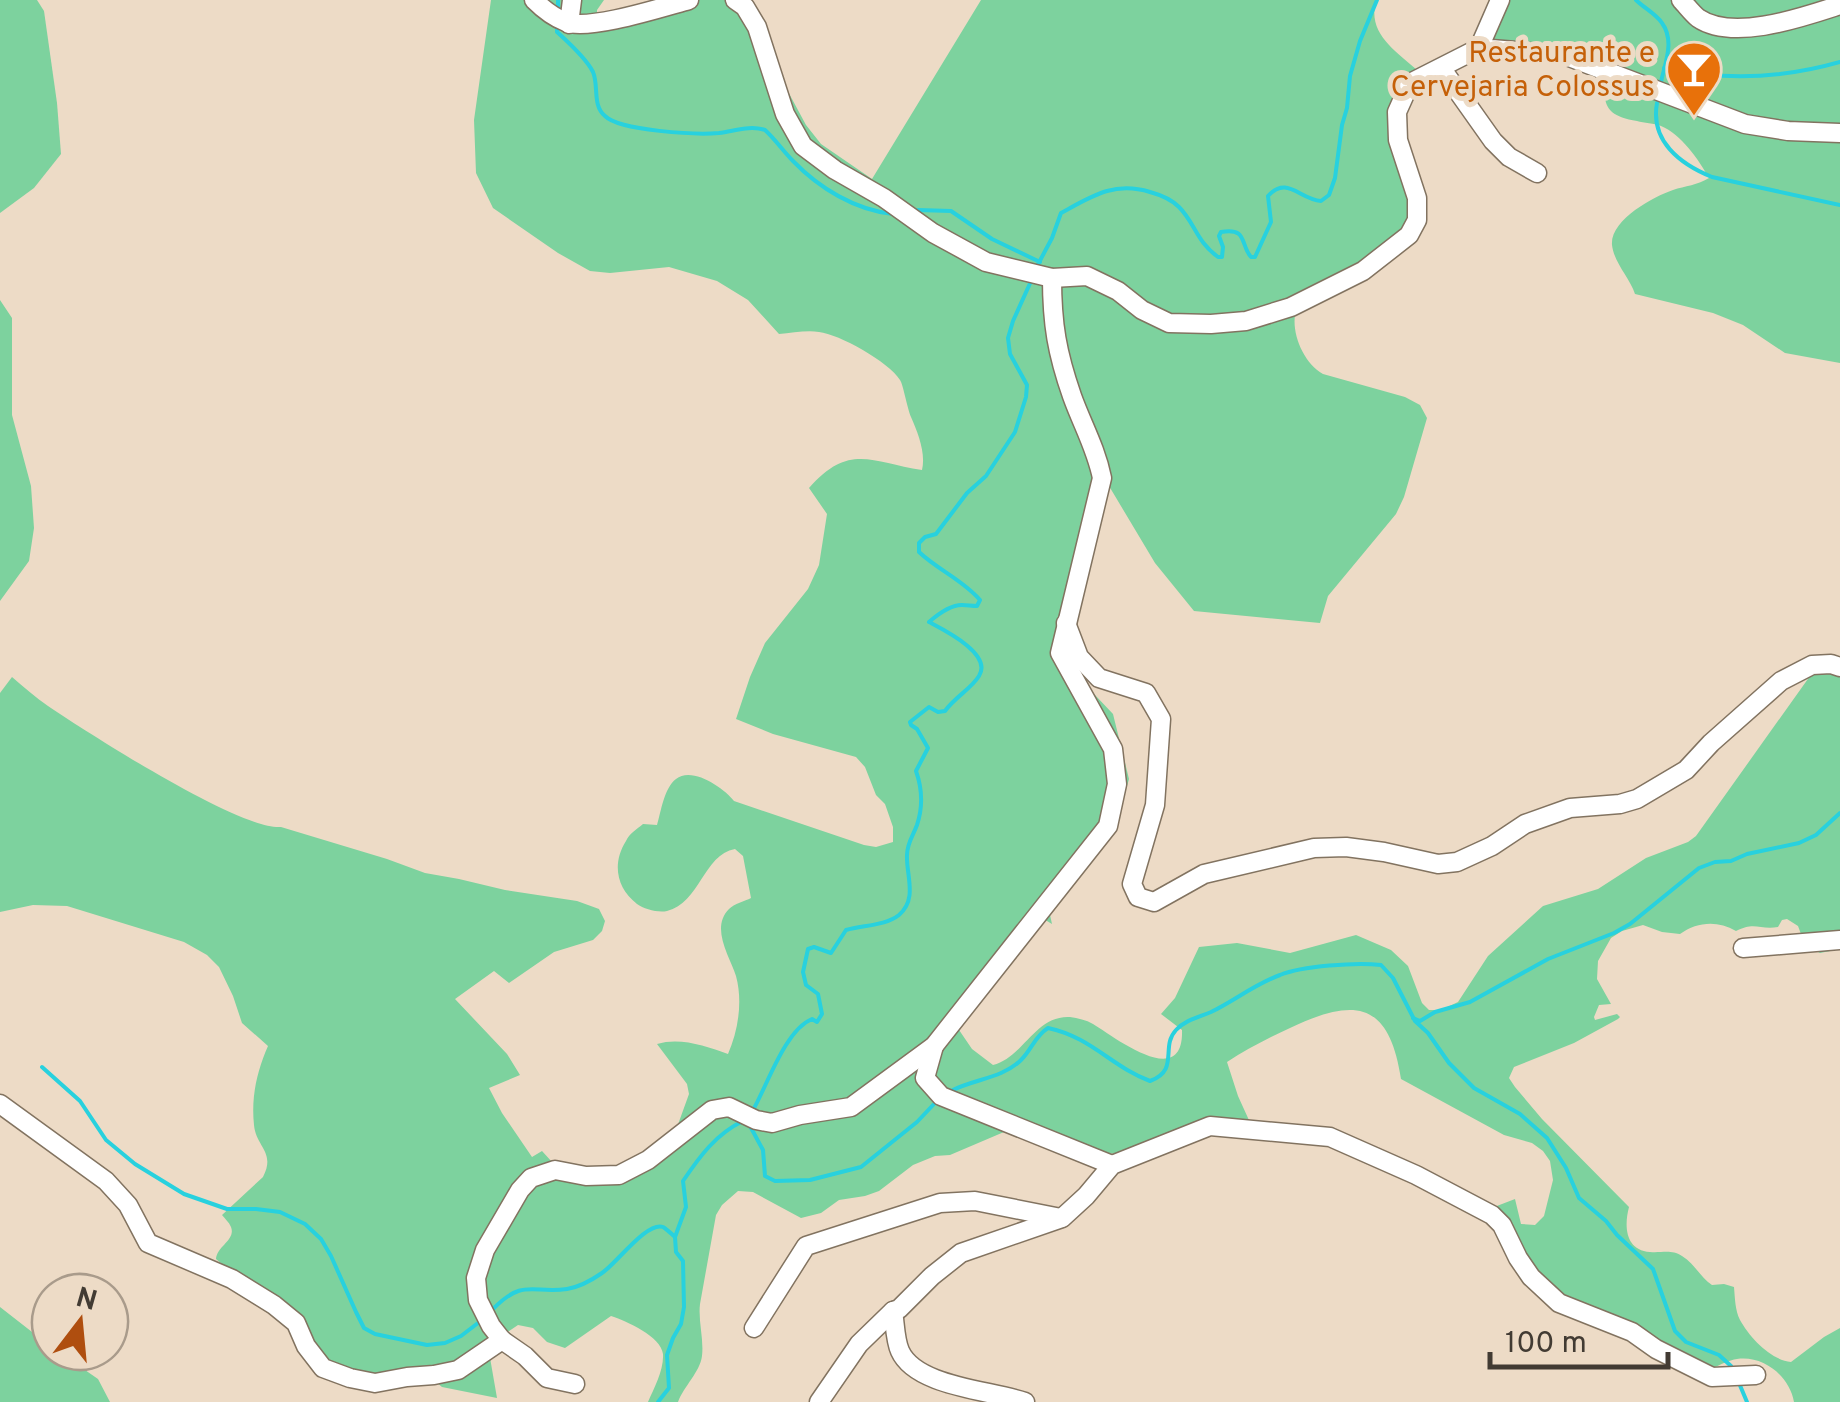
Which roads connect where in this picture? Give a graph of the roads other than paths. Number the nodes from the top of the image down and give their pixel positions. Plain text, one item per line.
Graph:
1 (534, 0) edge
2 (572, 0) edge
3 (689, 0) edge
4 (735, 0) edge
5 (1500, 0) edge
6 (1681, 0) edge
7 (1840, 5) edge
8 (569, 24) junction
9 (1478, 48) junction
10 (1442, 69) junction
11 (1840, 133) edge
12 (1537, 173) dead end
13 (1052, 278) junction
14 (1066, 623) junction
15 (1840, 666) edge
16 (1840, 940) edge
17 (1743, 948) dead end
18 (934, 1046) junction
19 (0, 1104) edge
20 (1112, 1165) junction
21 (1062, 1218) junction
22 (893, 1311) junction
23 (754, 1328) dead end
24 (502, 1340) junction
25 (1756, 1375) dead end
26 (575, 1384) dead end
27 (819, 1402) edge
28 (1025, 1402) edge

1 - 8 street
2 - 8 street
3 - 8 street
4 - 13 street
5 - 9 street
6 - 7 street
9 - 10 street
9 - 11 street
10 - 12 street
10 - 13 street
13 - 14 street
14 - 15 street
14 - 18 street
16 - 17 street
18 - 20 street
18 - 24 street
19 - 24 street
20 - 21 street
20 - 25 street
21 - 22 street
21 - 23 street
22 - 27 street
22 - 28 street
24 - 26 street

